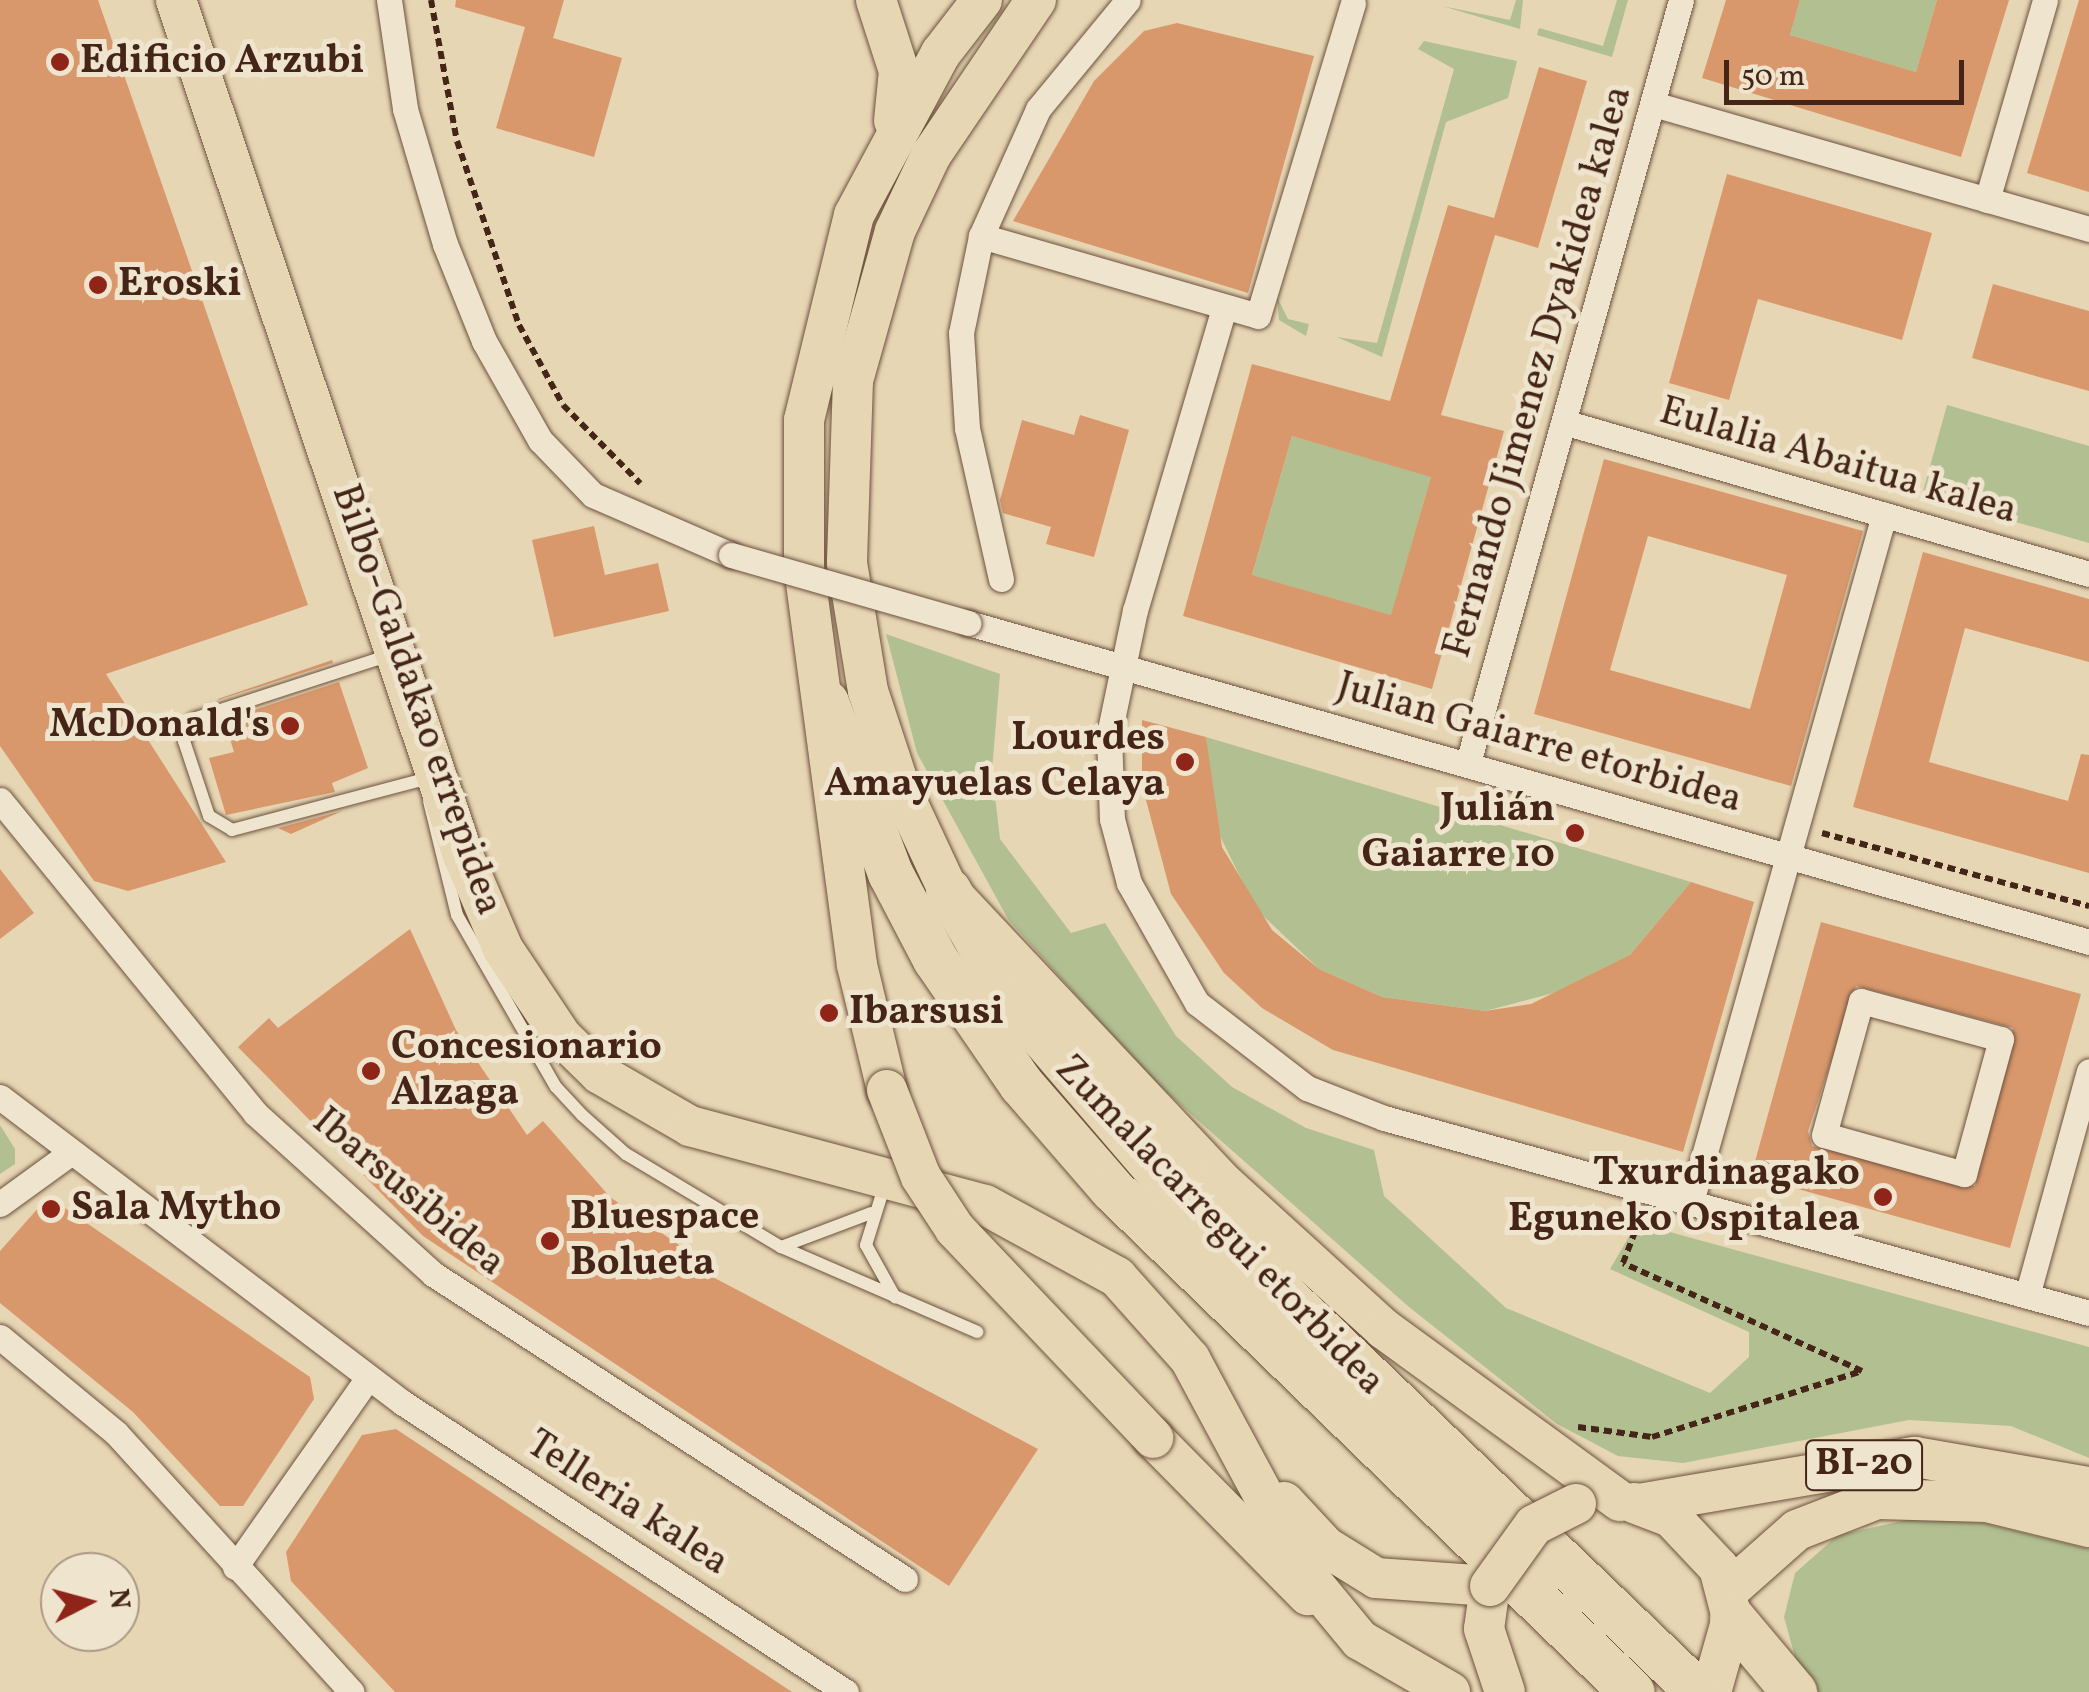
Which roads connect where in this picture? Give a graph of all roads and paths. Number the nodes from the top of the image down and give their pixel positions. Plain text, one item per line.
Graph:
1 (176, 0) edge
2 (389, 0) edge
3 (430, 0) edge
4 (876, 0) edge
5 (982, 0) edge
6 (1036, 0) edge
7 (1128, 0) edge
8 (1681, 0) edge
9 (2046, 0) edge
10 (1353, 3) dead end
11 (1652, 104) junction
12 (893, 135) junction
13 (1987, 200) junction
14 (2089, 229) edge
15 (981, 236) junction
16 (1224, 308) junction
17 (1566, 423) junction
18 (648, 490) dead end
19 (1884, 515) junction
20 (2089, 574) edge
21 (1001, 579) dead end
22 (398, 653) junction
23 (1121, 666) junction
24 (826, 702) junction
25 (1468, 763) junction
26 (429, 764) junction
27 (0, 800) edge
28 (1788, 852) junction
29 (948, 890) junction
30 (2089, 942) edge
31 (1861, 1001) joint
32 (2089, 1071) edge
33 (0, 1097) edge
34 (66, 1156) junction
35 (1651, 1192) junction
36 (880, 1196) junction
37 (1691, 1202) junction
38 (0, 1204) edge
39 (781, 1247) junction
40 (2027, 1296) junction
41 (900, 1303) junction
42 (2089, 1313) edge
43 (976, 1332) dead end
44 (0, 1336) edge
45 (368, 1378) junction
46 (1557, 1424) dead end
47 (1254, 1470) junction
48 (2089, 1488) edge
49 (1629, 1502) junction
50 (2089, 1527) edge
51 (236, 1568) junction
52 (905, 1578) dead end
53 (1490, 1586) junction
54 (1730, 1620) junction
55 (1360, 1640) junction
56 (1635, 1675) edge
57 (352, 1692) edge
58 (846, 1692) edge
59 (1450, 1692) edge
60 (1506, 1692) edge
61 (1698, 1692) edge
62 (1711, 1692) edge
63 (1794, 1692) edge

1 - 22 main road, Bilbo-Galdakao errepidea
2 - 23 street, Julian Gaiarre etorbidea, bridge
3 - 18 path
4 - 12 main road
5 - 12 main road, Zumalacarregui etorbidea
6 - 29 main road, Zumalacarregui etorbidea
7 - 15 street
8 - 11 street, Fernando Jimenez Dyakidea kalea
9 - 13 street
10 - 16 street
11 - 13 street
11 - 17 street, Fernando Jimenez Dyakidea kalea
12 - 24 main road, Zumalacarregui etorbidea
13 - 14 street
15 - 16 street
15 - 21 street
16 - 23 street
17 - 19 street, Eulalia Abaitua kalea
17 - 25 street, Fernando Jimenez Dyakidea kalea
19 - 20 street, Eulalia Abaitua kalea
19 - 28 street
22 - 26 main road, Bilbo-Galdakao errepidea
22 - 26 lane
23 - 25 street, Julian Gaiarre etorbidea
23 - 35 street
24 - 55 main road, bridge
24 - 56 highway, Zumalacarregui etorbidea
25 - 28 street, Julian Gaiarre etorbidea
26 - 36 main road, Bilbo-Galdakao errepidea
26 - 39 lane
27 - 52 street, Ibarsusibidea
28 - 30 street, Julian Gaiarre etorbidea
28 - 37 street
29 - 49 main road
29 - 56 highway, Zumalacarregui etorbidea
31 - 31 street
32 - 40 street
33 - 34 street, Telleria kalea
34 - 38 street
34 - 45 street, Telleria kalea
35 - 37 street
35 - 46 path
36 - 39 lane
36 - 41 lane
36 - 47 main road, Bilbo-Galdakao errepidea
37 - 40 street
39 - 41 lane
40 - 42 street
41 - 43 lane
44 - 51 street
45 - 51 street
45 - 58 street, Telleria kalea
47 - 53 main road, Bilbo-Galdakao errepidea
47 - 55 main road, Bilbo-Galdakao errepidea
48 - 49 main road, BI-20
49 - 53 main road, bridge
49 - 54 main road
50 - 54 main road, BI-20
51 - 57 street
53 - 60 main road
54 - 62 main road
54 - 63 highway
55 - 59 main road, Bilbo-Galdakao errepidea
56 - 61 highway, Zumalacarregui etorbidea

